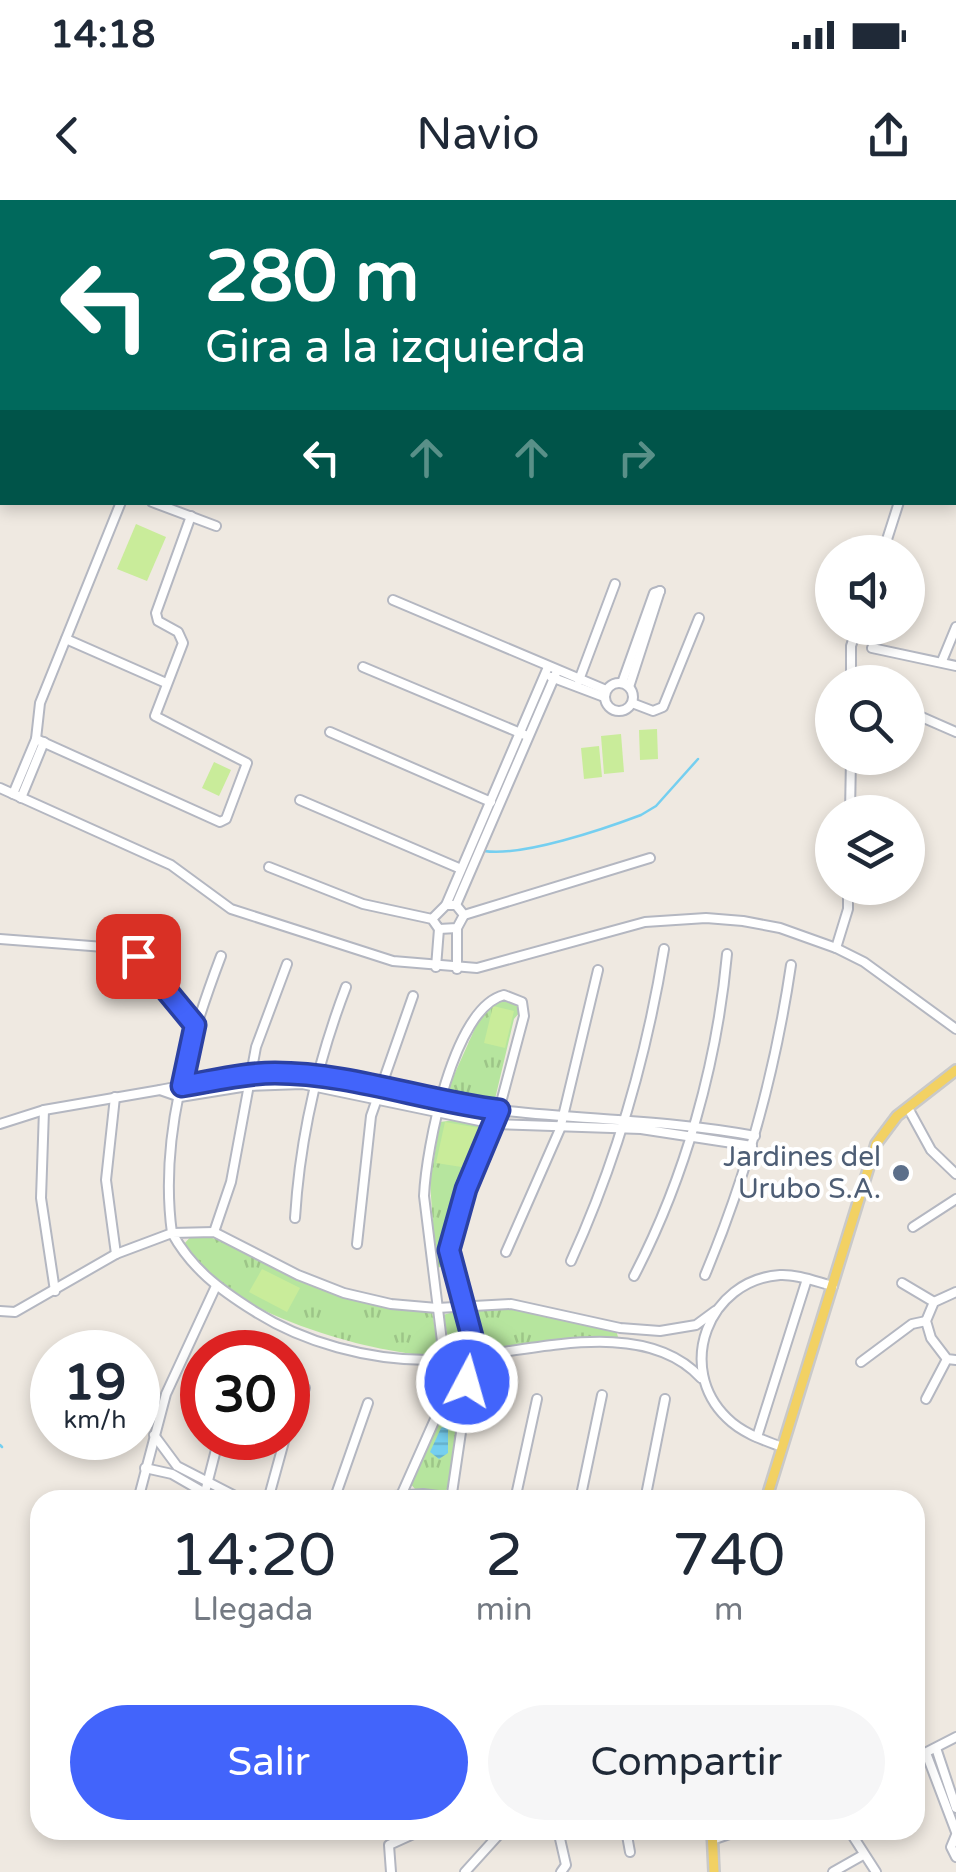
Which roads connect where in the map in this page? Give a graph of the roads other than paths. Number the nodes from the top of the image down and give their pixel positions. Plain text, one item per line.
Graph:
1 (119, 505) edge
2 (160, 505) edge
3 (899, 505) edge
4 (191, 516) junction
5 (216, 526) dead end
6 (888, 535) edge
7 (614, 584) dead end
8 (393, 600) dead end
9 (699, 618) dead end
10 (956, 627) edge
11 (66, 638) junction
12 (872, 648) dead end
13 (942, 661) junction
14 (956, 666) edge
15 (363, 667) dead end
16 (550, 671) junction
17 (579, 680) junction
18 (166, 682) junction
19 (626, 685) junction
20 (605, 694) junction
21 (632, 703) junction
22 (925, 719) edge
23 (330, 732) dead end
24 (956, 732) edge
25 (525, 735) junction
26 (40, 740) junction
27 (0, 788) edge
28 (17, 796) junction
29 (300, 800) dead end
30 (495, 803) junction
31 (650, 858) dead end
32 (269, 867) dead end
33 (461, 869) junction
34 (446, 905) junction
35 (848, 905) edge
36 (456, 906) junction
37 (464, 915) junction
38 (432, 919) junction
39 (457, 928) junction
40 (439, 929) junction
41 (0, 939) edge
42 (836, 948) junction
43 (664, 950) dead end
44 (727, 954) dead end
45 (220, 956) dead end
46 (287, 964) dead end
47 (790, 966) dead end
48 (436, 967) junction
49 (457, 969) junction
50 (598, 970) dead end
51 (346, 986) dead end
52 (413, 996) dead end
53 (195, 1025) junction
54 (956, 1029) edge
55 (956, 1070) edge
56 (249, 1074) junction
57 (314, 1081) junction
58 (182, 1086) junction
59 (248, 1086) junction
60 (160, 1090) junction
61 (377, 1094) junction
62 (115, 1096) junction
63 (180, 1098) junction
64 (441, 1103) junction
65 (908, 1108) junction
66 (44, 1110) junction
67 (499, 1110) junction
68 (438, 1114) junction
69 (562, 1117) junction
70 (627, 1123) junction
71 (0, 1124) edge
72 (494, 1124) junction
73 (560, 1129) junction
74 (692, 1132) junction
75 (755, 1136) junction
76 (752, 1146) junction
77 (956, 1174) edge
78 (956, 1198) edge
79 (295, 1218) dead end
80 (913, 1227) dead end
81 (214, 1232) junction
82 (172, 1233) junction
83 (357, 1244) dead end
84 (506, 1252) dead end
85 (116, 1254) junction
86 (572, 1261) dead end
87 (705, 1275) dead end
88 (453, 1276) junction
89 (634, 1276) dead end
90 (434, 1277) junction
91 (807, 1279) junction
92 (902, 1283) dead end
93 (216, 1286) junction
94 (833, 1286) junction
95 (56, 1291) junction
96 (956, 1292) edge
97 (934, 1302) junction
98 (466, 1305) junction
99 (437, 1308) junction
100 (0, 1311) edge
101 (715, 1311) junction
102 (926, 1321) junction
103 (625, 1329) junction
104 (615, 1344) junction
105 (630, 1346) junction
106 (472, 1358) junction
107 (448, 1359) junction
108 (952, 1359) edge
109 (861, 1362) dead end
110 (701, 1378) junction
111 (602, 1395) dead end
112 (537, 1399) dead end
113 (665, 1399) dead end
114 (926, 1399) dead end
115 (368, 1403) dead end
116 (160, 1416) edge
117 (757, 1437) junction
118 (160, 1442) edge
119 (782, 1447) junction
120 (147, 1460) edge
121 (213, 1460) edge
122 (279, 1460) edge
123 (145, 1468) junction
124 (140, 1490) edge
125 (200, 1490) edge
126 (202, 1490) edge
127 (206, 1490) edge
128 (271, 1490) edge
129 (338, 1490) edge
130 (403, 1490) edge
131 (452, 1490) edge
132 (518, 1490) edge
133 (582, 1490) edge
134 (647, 1490) edge
135 (769, 1490) edge
136 (956, 1736) edge
137 (936, 1748) junction
138 (926, 1753) joint
139 (956, 1808) edge
140 (956, 1834) edge
141 (400, 1840) edge
142 (493, 1840) edge
143 (560, 1840) edge
144 (628, 1840) edge
145 (712, 1840) edge
146 (855, 1840) edge
147 (630, 1852) dead end
148 (863, 1855) junction
149 (956, 1857) edge
150 (391, 1872) edge
151 (465, 1872) edge
152 (561, 1872) edge
153 (714, 1872) edge
154 (833, 1872) edge
155 (876, 1872) edge

1 - 11 street
2 - 4 street
3 - 6 street
4 - 5 street
4 - 18 street
7 - 17 street
8 - 16 street
9 - 21 street
10 - 13 street
11 - 18 street
11 - 26 street
12 - 13 street
13 - 14 street
15 - 25 street
16 - 17 street
16 - 20 street
16 - 25 street
17 - 20 street
18 - 26 street
19 - 19 street
19 - 20 street
19 - 21 street
20 - 21 street
22 - 24 street
23 - 30 street
25 - 30 street
26 - 28 street
27 - 28 street
28 - 48 street
29 - 33 street
30 - 33 street
30 - 36 street
31 - 37 street
32 - 38 street
33 - 34 street
34 - 36 street
34 - 38 street
35 - 42 street
36 - 37 street
37 - 39 street
38 - 40 street
39 - 40 street
39 - 49 street
40 - 48 street
41 - 53 street
42 - 49 street
42 - 54 street
43 - 70 street
44 - 74 street
45 - 53 street
46 - 56 street
47 - 75 street
48 - 49 street
50 - 69 street
51 - 57 street
52 - 61 street
53 - 58 street
55 - 65 main road
56 - 57 street
56 - 58 street
56 - 59 street
57 - 59 street
57 - 61 street
57 - 79 street
58 - 60 street
58 - 63 street
59 - 63 street
59 - 81 street
60 - 62 street
60 - 63 street
61 - 64 street
61 - 68 street
61 - 83 street
62 - 66 street
62 - 85 street
63 - 82 street
64 - 67 street
64 - 67 street
64 - 68 street
65 - 77 street
65 - 94 main road
66 - 71 street
66 - 95 street
67 - 69 street
67 - 72 street
68 - 72 street
68 - 90 street
69 - 70 street
69 - 73 street
70 - 73 street
70 - 74 street
70 - 86 street
72 - 73 street
72 - 88 street
73 - 84 street
74 - 75 street
74 - 76 street
74 - 89 street
75 - 76 street
76 - 87 street
78 - 80 street
81 - 82 street
81 - 99 street
82 - 85 street
82 - 93 street
85 - 95 street
88 - 90 street
88 - 98 street
90 - 99 street
91 - 94 street
91 - 101 street
91 - 117 street
92 - 97 street
93 - 107 street
93 - 116 street
94 - 119 main road
95 - 100 street
96 - 97 street
97 - 102 street
98 - 99 street
98 - 103 street
98 - 106 street
99 - 107 street
101 - 103 street
101 - 110 street
102 - 108 street
102 - 109 street
103 - 104 street
103 - 105 street
104 - 105 street
104 - 106 street
105 - 110 street
106 - 107 street
106 - 131 street
107 - 130 street
108 - 114 street
110 - 117 street
111 - 133 street
112 - 132 street
113 - 134 street
115 - 129 street
117 - 119 street
118 - 126 street
119 - 135 main road
120 - 123 street
121 - 127 street
122 - 128 street
123 - 124 street
123 - 125 street
136 - 137 street
137 - 138 street
137 - 139 street
138 - 140 street
140 - 149 street
141 - 150 street
142 - 151 street
143 - 152 street
144 - 147 street
145 - 153 main road
146 - 148 street
148 - 154 street
148 - 155 street

